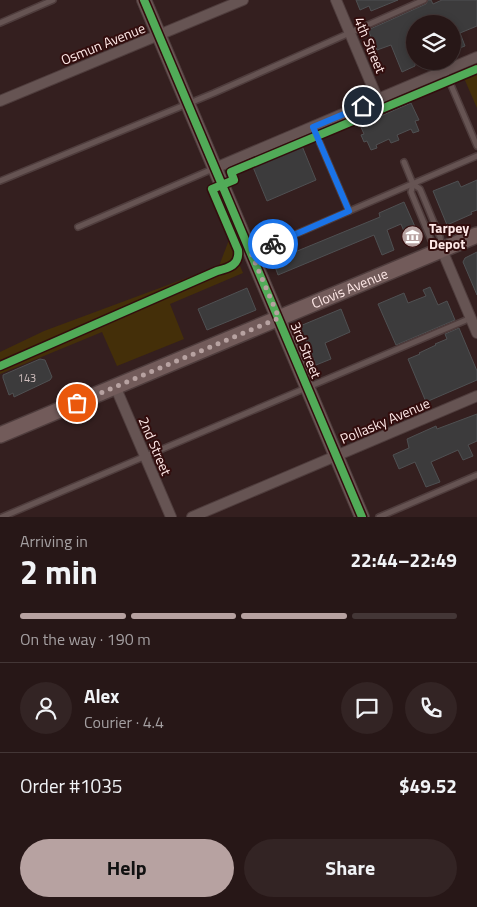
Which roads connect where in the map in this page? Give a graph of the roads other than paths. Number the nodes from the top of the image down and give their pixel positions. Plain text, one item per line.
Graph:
1 (53, 0) edge
2 (144, 0) edge
3 (243, 0) edge
4 (336, 0) edge
5 (424, 0) edge
6 (0, 23) edge
7 (349, 32) junction
8 (159, 36) junction
9 (477, 57) edge
10 (445, 71) junction
11 (378, 100) junction
12 (0, 101) edge
13 (188, 103) junction
14 (313, 127) junction
15 (477, 146) edge
16 (477, 156) edge
17 (404, 162) dead end
18 (215, 168) junction
19 (0, 181) edge
20 (413, 184) junction
21 (349, 211) junction
22 (78, 227) dead end
23 (477, 235) edge
24 (442, 250) junction
25 (251, 253) junction
26 (279, 318) junction
27 (471, 318) junction
28 (477, 333) edge
29 (115, 386) junction
30 (308, 387) junction
31 (477, 396) edge
32 (0, 435) edge
33 (145, 456) junction
34 (336, 456) junction
35 (477, 476) edge
36 (2, 517) edge
37 (170, 517) edge
38 (192, 517) edge
39 (362, 517) edge
40 (379, 517) edge

1 - 6 lane
2 - 8 street, 3rd Street
3 - 8 street, Osmun Avenue
4 - 7 street, 4th Street
5 - 7 lane
7 - 11 street, 4th Street
7 - 13 lane
8 - 12 street, Osmun Avenue
8 - 13 street, 3rd Street
9 - 10 street
10 - 11 street
10 - 15 lane
11 - 14 street
13 - 18 street, 3rd Street
13 - 19 lane
14 - 18 street
14 - 21 lane
16 - 20 lane
17 - 20 lane
18 - 22 lane
18 - 25 street, 3rd Street
20 - 21 lane
20 - 24 lane
20 - 24 lane
21 - 25 lane
23 - 24 main road, Clovis Avenue
24 - 26 main road, Clovis Avenue
24 - 27 street
25 - 26 street, 3rd Street
26 - 29 main road, Clovis Avenue
26 - 30 street, 3rd Street
27 - 28 street
27 - 30 lane
29 - 32 main road, Clovis Avenue
29 - 33 street, 2nd Street
30 - 33 lane
30 - 34 street, 3rd Street
31 - 34 street, Pollasky Avenue
33 - 36 lane
33 - 37 street, 2nd Street
34 - 38 street, Pollasky Avenue
34 - 39 street, 3rd Street
35 - 40 lane

